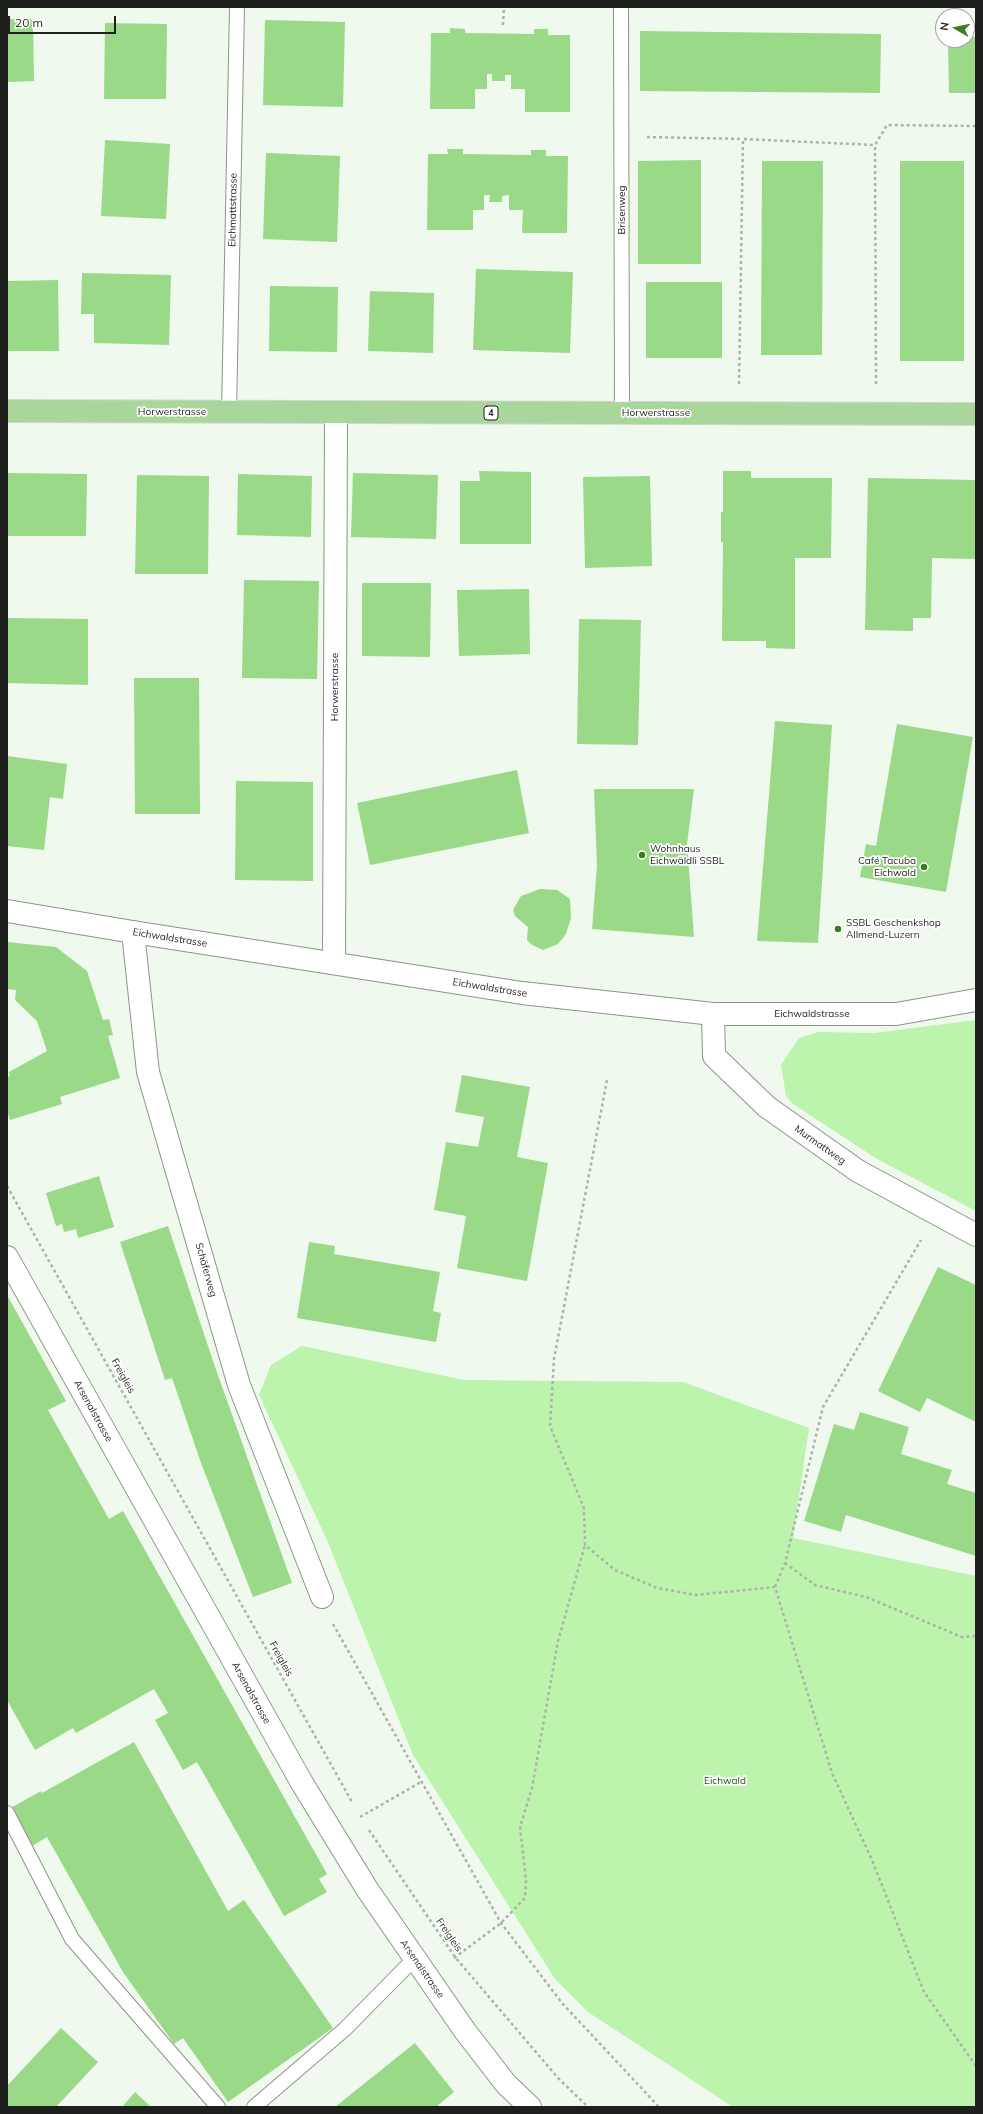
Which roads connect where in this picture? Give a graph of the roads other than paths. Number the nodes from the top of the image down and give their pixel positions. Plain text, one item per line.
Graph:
1 (237, 7) edge
2 (621, 7) edge
3 (7, 411) edge
4 (229, 412) junction
5 (336, 412) junction
6 (622, 413) junction
7 (976, 414) edge
8 (7, 911) edge
9 (132, 932) junction
10 (334, 963) junction
11 (976, 1000) edge
12 (713, 1014) junction
13 (976, 1235) edge
14 (7, 1257) edge
15 (322, 1597) road end
16 (7, 1813) edge
17 (415, 1958) junction
18 (218, 2107) edge
19 (254, 2107) edge
20 (530, 2107) edge

1 - 4 lane, Eichmattstrasse
2 - 6 lane, Brisenweg
3 - 4 main road, Horwerstrasse / 4
4 - 5 main road, Horwerstrasse / 4
5 - 6 main road, Horwerstrasse / 4
5 - 10 street, Horwerstrasse
6 - 7 main road, Horwerstrasse / 4
8 - 9 street, Eichwaldstrasse
9 - 10 street, Eichwaldstrasse
9 - 15 street, Schäferweg
10 - 12 street, Eichwaldstrasse
11 - 12 street, Eichwaldstrasse
12 - 13 street, Murmattweg
14 - 17 street, Arsenalstrasse
16 - 18 lane
17 - 19 lane
17 - 20 street, Arsenalstrasse

